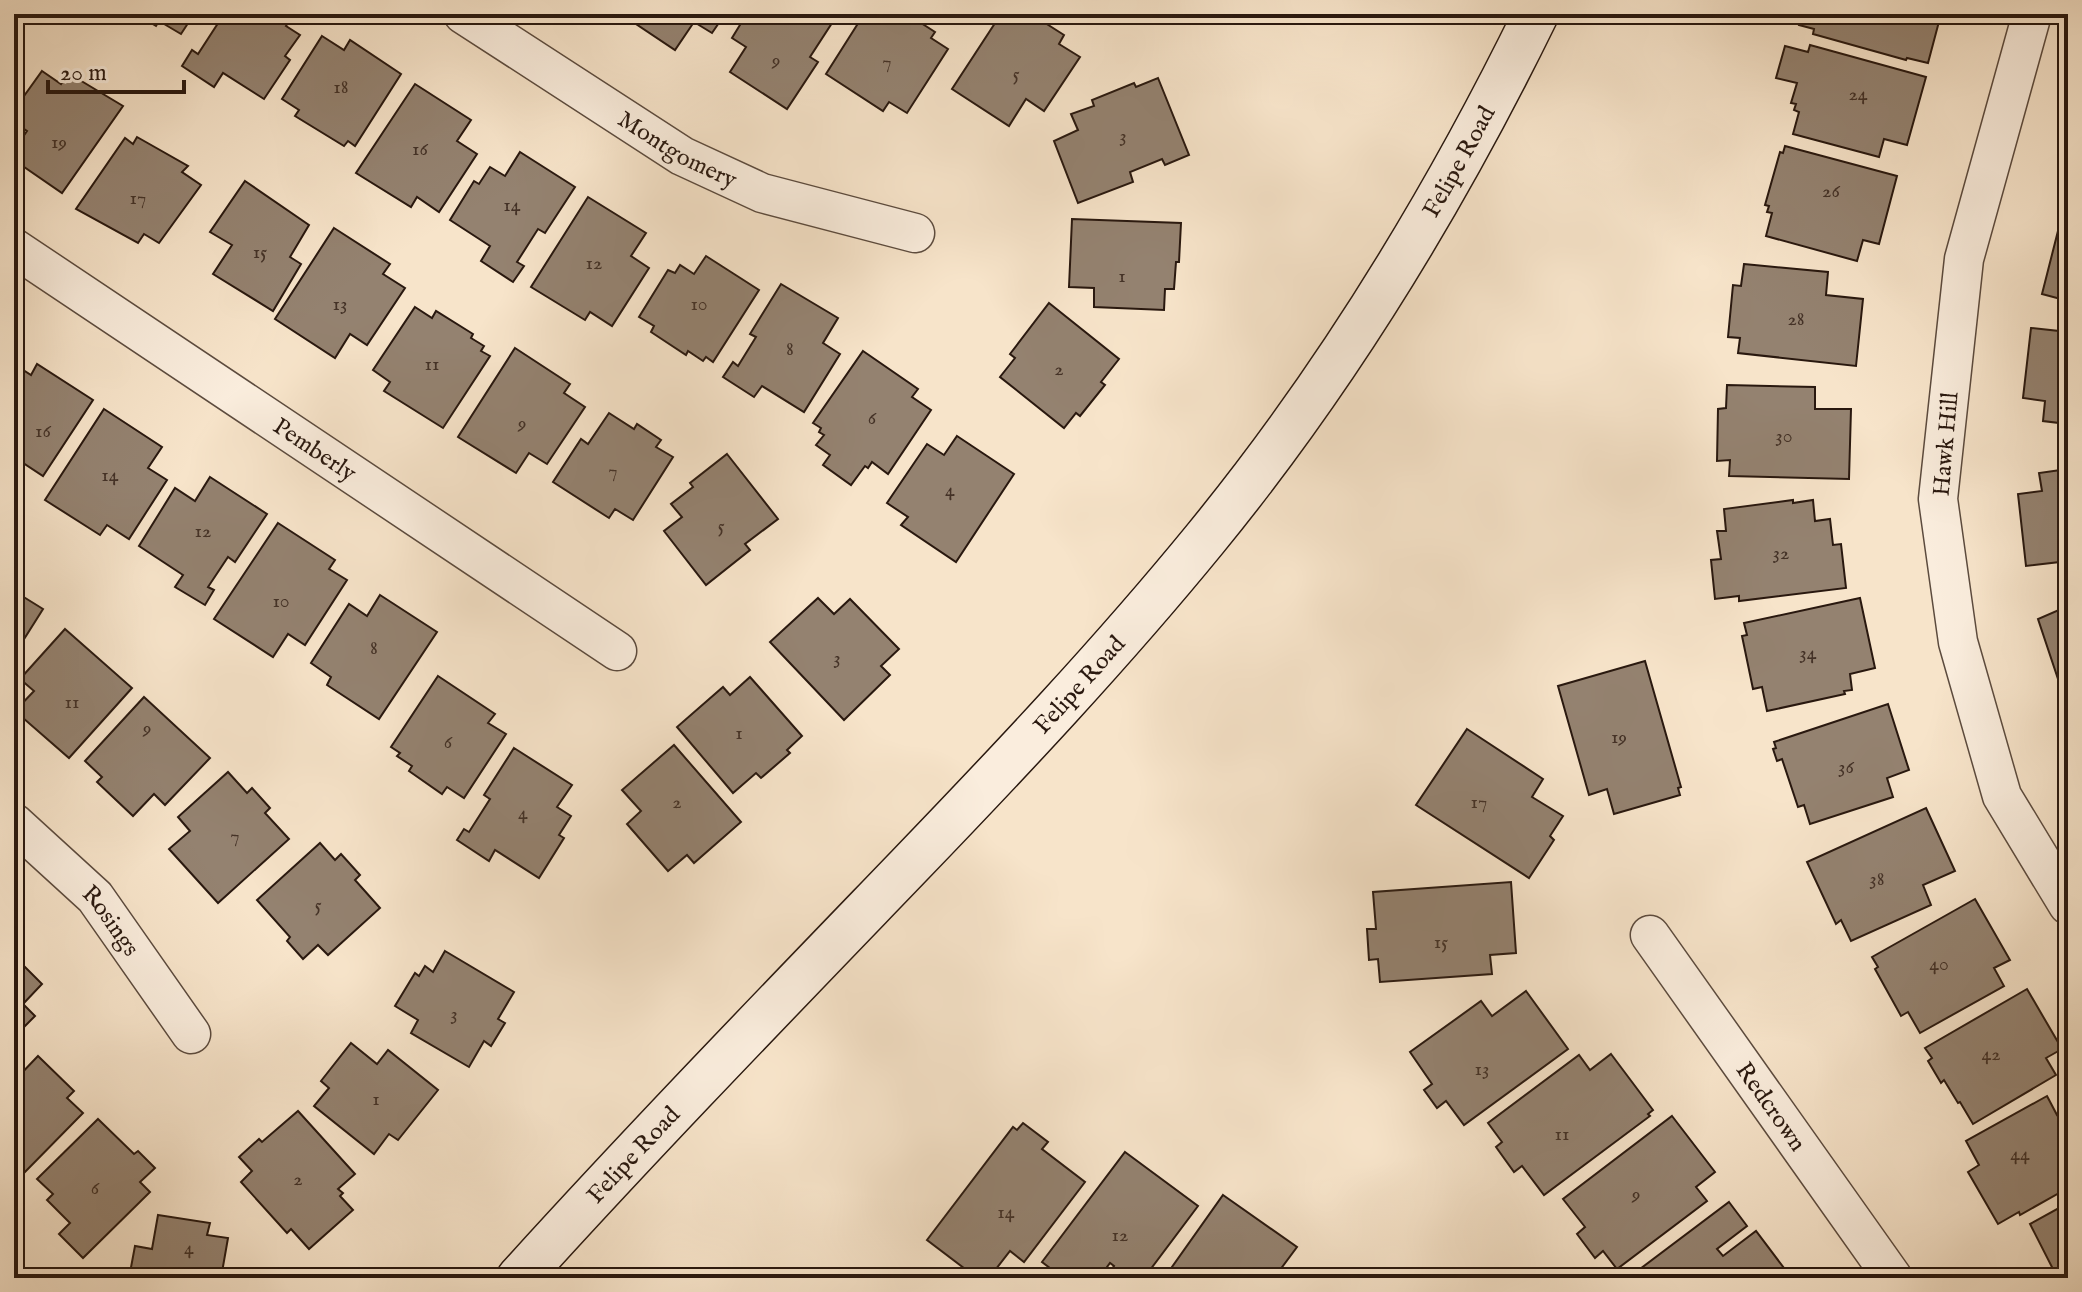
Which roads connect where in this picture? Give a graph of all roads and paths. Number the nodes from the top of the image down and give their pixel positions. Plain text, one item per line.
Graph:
1 (463, 14) edge
2 (1536, 14) edge
3 (2032, 14) edge
4 (915, 233) dead end
5 (14, 248) edge
6 (617, 651) dead end
7 (14, 823) edge
8 (2068, 905) edge
9 (1650, 935) dead end
10 (191, 1034) dead end
11 (519, 1278) edge
12 (1893, 1278) edge

1 - 4 street, Montgomery
2 - 11 main road, Felipe Road
3 - 8 street, Hawk Hill
5 - 6 street, Pemberly
7 - 10 street, Rosings
9 - 12 street, Redcrown

